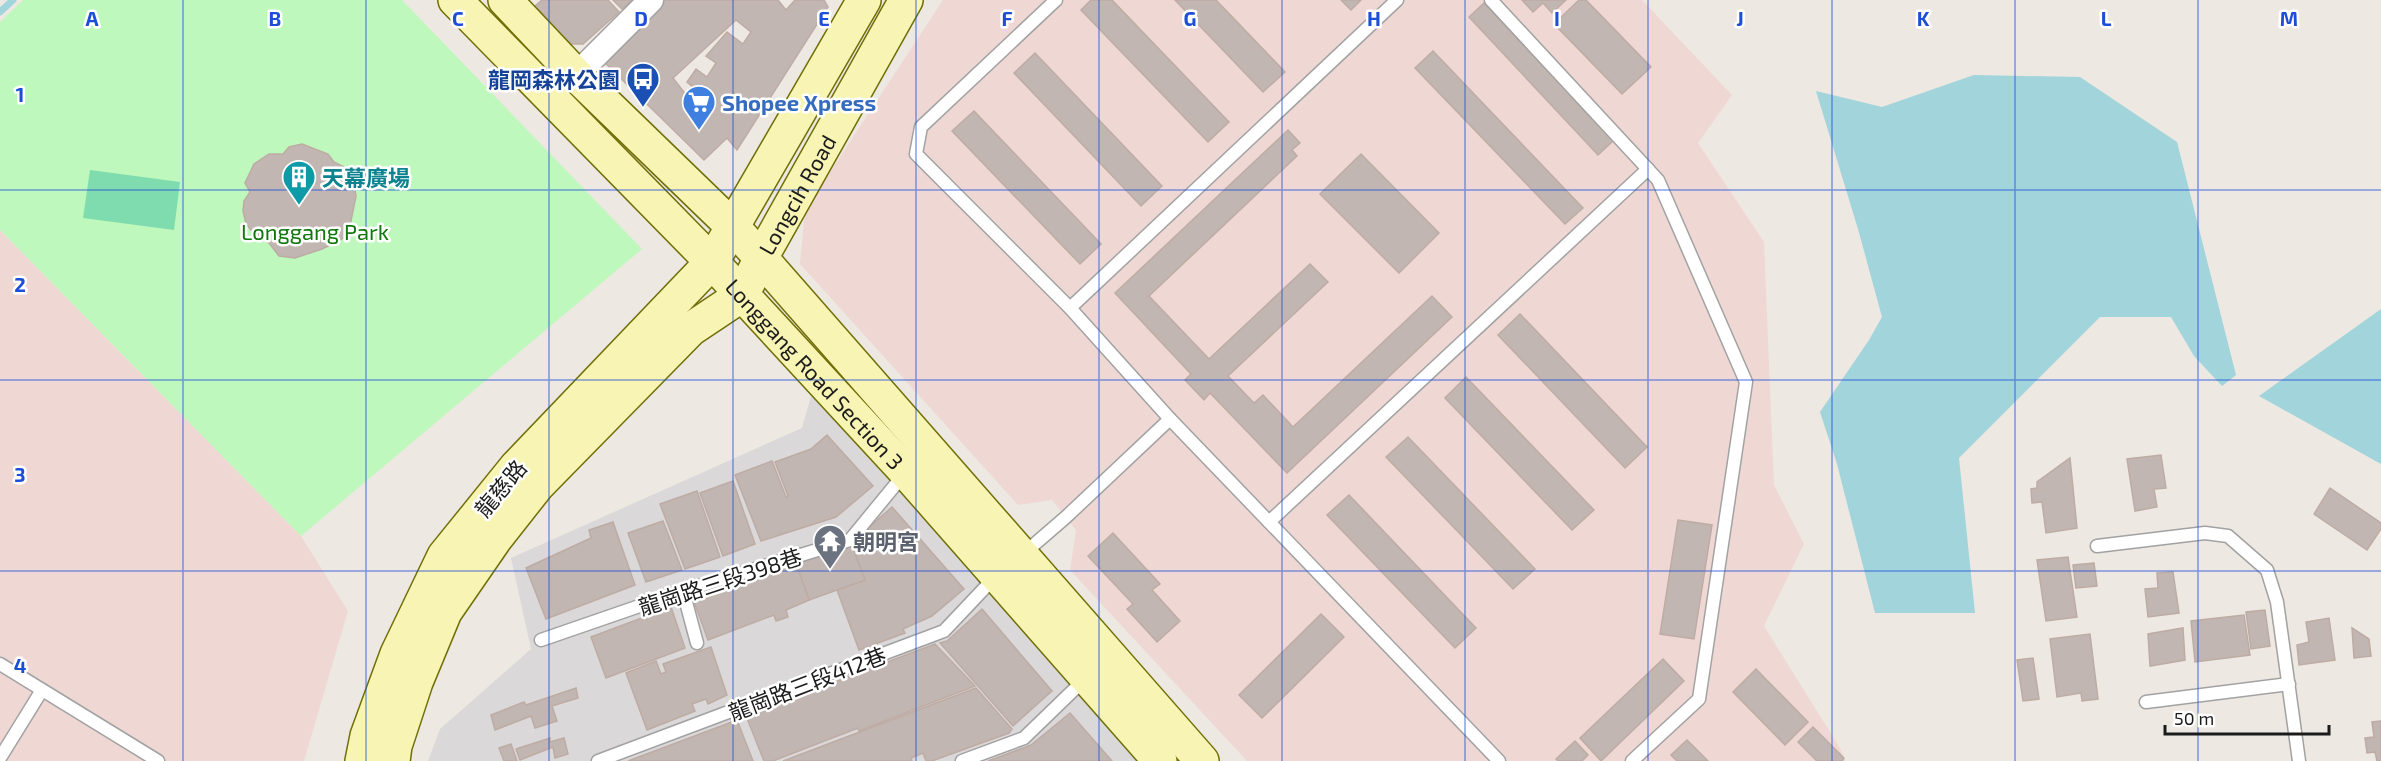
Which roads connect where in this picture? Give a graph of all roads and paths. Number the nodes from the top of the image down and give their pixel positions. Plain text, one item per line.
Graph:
1 (455, 0) edge
2 (505, 0) edge
3 (651, 0) edge
4 (864, 0) edge
5 (906, 0) edge
6 (1056, 0) edge
7 (1397, 0) edge
8 (1491, 0) edge
9 (576, 75) junction
10 (1648, 169) junction
11 (732, 226) junction
12 (761, 258) junction
13 (712, 262) junction
14 (742, 295) junction
15 (1070, 308) junction
16 (1170, 419) junction
17 (906, 472) junction
18 (1269, 522) junction
19 (2097, 546) dead end
20 (1009, 565) junction
21 (683, 591) junction
22 (541, 639) dead end
23 (697, 643) dead end
24 (0, 664) edge
25 (1086, 678) junction
26 (2289, 684) junction
27 (42, 690) junction
28 (2146, 702) dead end
29 (0, 758) edge
30 (158, 761) edge
31 (362, 761) edge
32 (393, 761) edge
33 (598, 761) edge
34 (962, 761) edge
35 (1160, 761) edge
36 (1202, 761) edge
37 (1499, 761) edge
38 (1632, 761) edge
39 (2299, 761) edge

1 - 13 main road, Longgang Road Section 3
2 - 9 main road, Longgang Road Section 3
3 - 9 street
4 - 11 main road, Longcih Road
5 - 12 main road, Longcih Road
6 - 15 lane
7 - 15 lane
8 - 10 lane
9 - 11 main road, Longgang Road Section 3
10 - 18 lane
10 - 38 lane
11 - 12 main road, Longgang Road Section 3
11 - 13 main road, Longcih Road
12 - 14 main road, Longcih Road
12 - 20 main road, Longgang Road Section 3
13 - 14 main road, Longgang Road Section 3
13 - 31 main road, 龍慈路
14 - 17 main road, Longgang Road Section 3
14 - 32 main road, 龍慈路
15 - 16 lane
16 - 18 lane
16 - 20 lane, 龍崗路三段412巷
17 - 20 main road, Longgang Road Section 3
17 - 21 lane, 龍崗路三段398巷
18 - 37 lane
19 - 26 lane
20 - 25 main road, Longgang Road Section 3
20 - 33 lane, 龍崗路三段412巷
20 - 36 main road, Longgang Road Section 3
21 - 22 lane, 龍崗路三段398巷
21 - 23 lane
24 - 27 lane
25 - 34 lane
25 - 35 main road, Longgang Road Section 3
26 - 28 lane
26 - 39 lane
27 - 29 lane
27 - 30 lane

